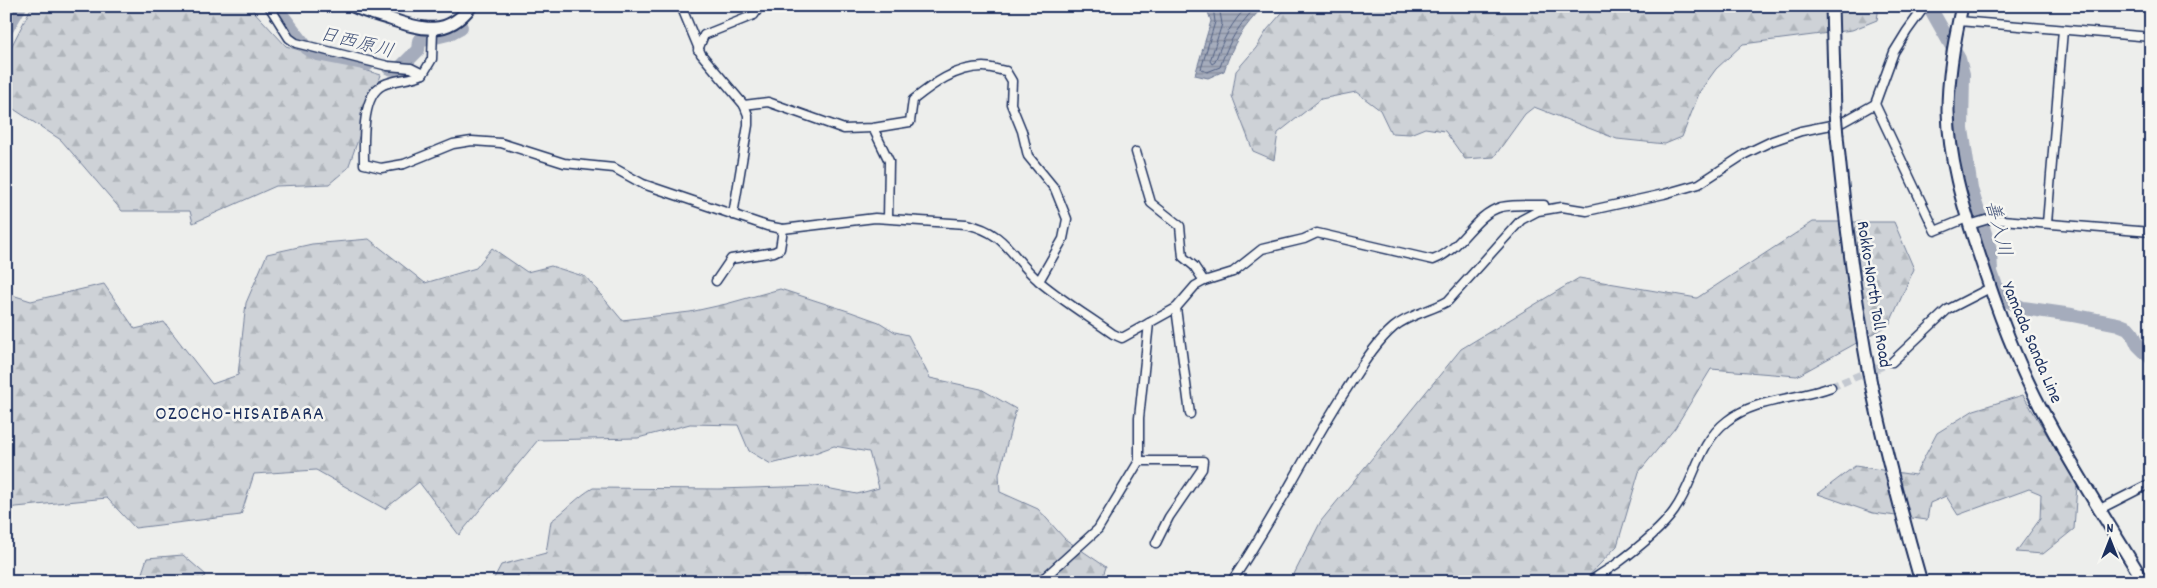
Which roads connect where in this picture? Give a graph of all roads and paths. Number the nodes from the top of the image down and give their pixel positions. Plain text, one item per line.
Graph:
1 (269, 6) edge
2 (353, 6) edge
3 (471, 6) edge
4 (681, 6) edge
5 (760, 6) edge
6 (1826, 6) edge
7 (1832, 6) edge
8 (1925, 6) edge
9 (1962, 6) edge
10 (1959, 21) junction
11 (433, 29) junction
12 (2063, 30) junction
13 (2151, 37) edge
14 (698, 50) junction
15 (423, 74) junction
16 (1833, 74) junction
17 (1875, 104) junction
18 (744, 105) junction
19 (873, 128) junction
20 (1136, 152) dead end
21 (1545, 209) junction
22 (733, 215) junction
23 (888, 218) junction
24 (1968, 222) junction
25 (2047, 223) junction
26 (783, 229) junction
27 (2151, 232) edge
28 (1204, 280) junction
29 (716, 281) dead end
30 (1039, 281) junction
31 (1990, 288) junction
32 (1176, 308) junction
33 (1150, 323) junction
34 (1892, 362) tunnel mouth
35 (1831, 387) tunnel mouth
36 (1190, 414) dead end
37 (1139, 461) junction
38 (2151, 483) edge
39 (2098, 510) junction
40 (1156, 543) dead end
41 (1035, 582) edge
42 (1231, 582) edge
43 (1590, 582) edge
44 (1921, 582) edge
45 (2144, 582) edge

1 - 15 street
2 - 11 main road
3 - 11 main road
4 - 14 street
5 - 14 street
6 - 16 main road
7 - 16 main road, Rokko-North Toll Road
8 - 17 street
9 - 10 main road, Yamada Sanda Line
10 - 12 street
10 - 24 main road, Yamada Sanda Line
11 - 15 street
12 - 13 street
12 - 25 street
14 - 18 street
15 - 22 street
16 - 44 main road, Rokko-North Toll Road, bridge
17 - 21 street
17 - 24 street
18 - 19 street
18 - 22 street
19 - 23 street
19 - 30 street
20 - 28 street
21 - 28 street
21 - 42 street
22 - 26 street
23 - 26 street
23 - 30 street
24 - 25 street
24 - 31 main road, Yamada Sanda Line
25 - 27 street
26 - 29 street
28 - 32 street
30 - 33 street
31 - 34 street
31 - 39 main road, Yamada Sanda Line
32 - 33 street
32 - 36 street
33 - 37 street
35 - 43 street
37 - 40 street
37 - 41 street
38 - 39 street
39 - 45 main road, Yamada Sanda Line

